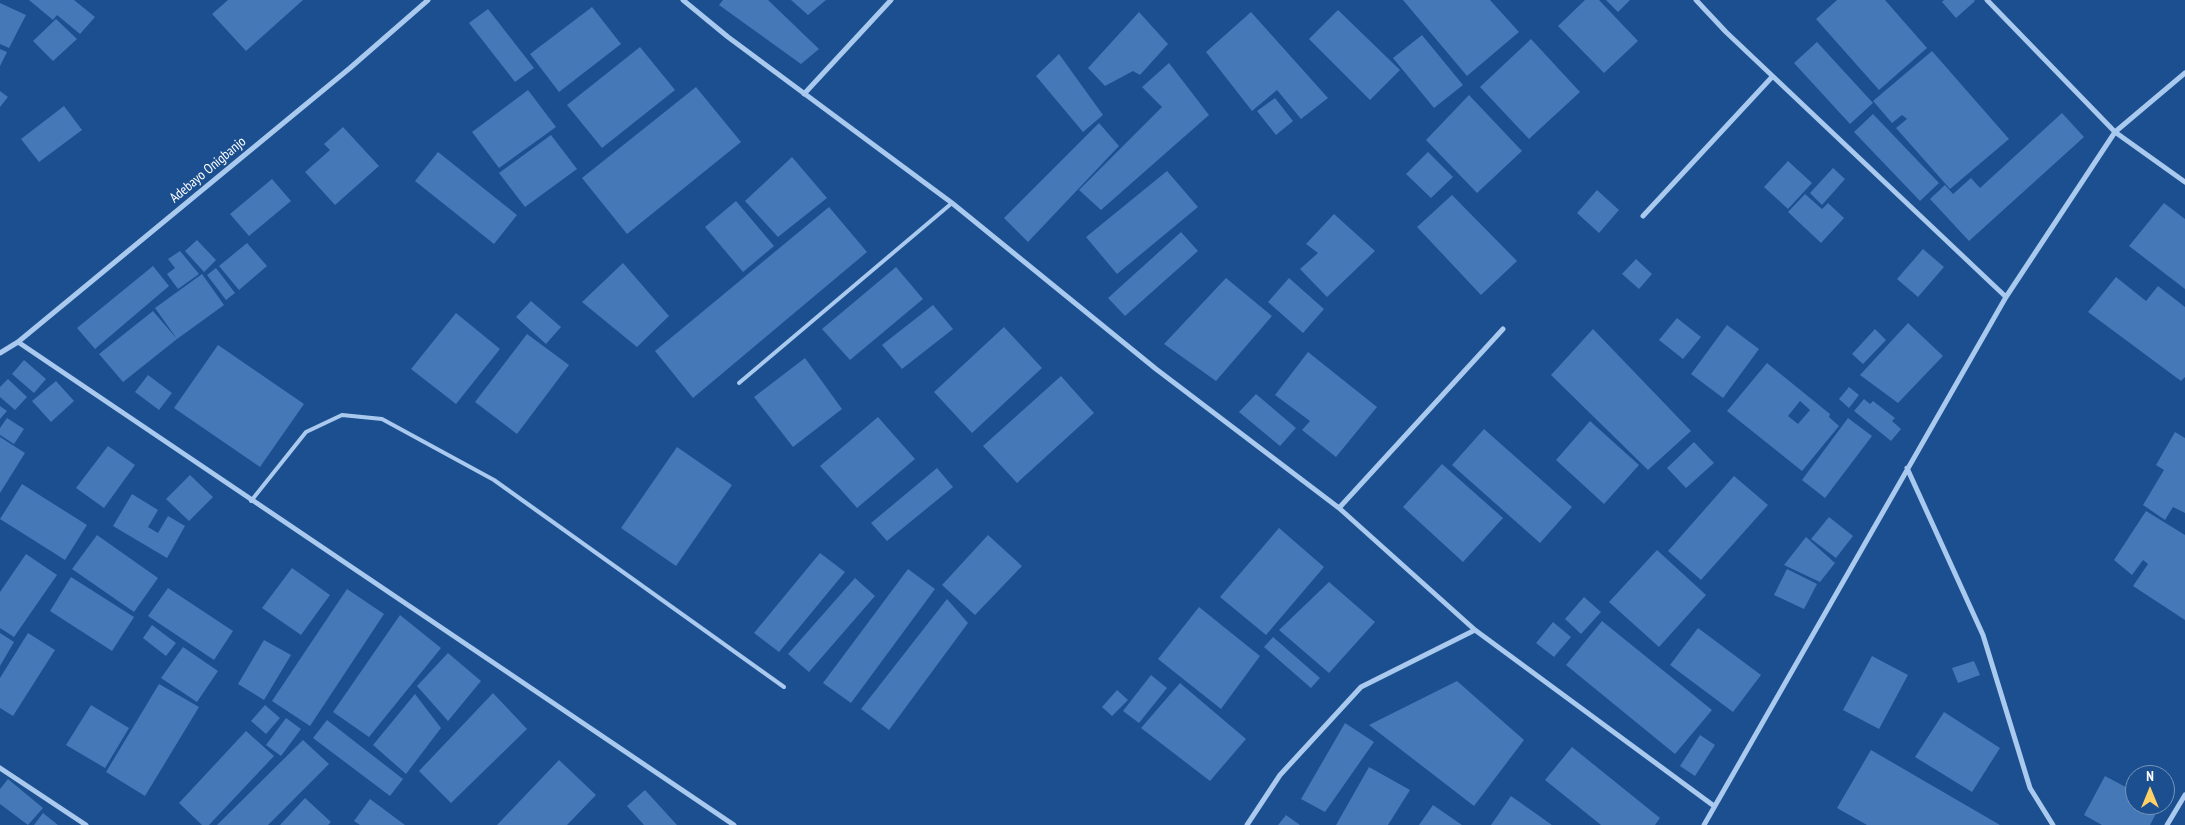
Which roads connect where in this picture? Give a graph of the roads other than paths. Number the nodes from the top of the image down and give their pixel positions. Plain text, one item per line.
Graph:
1 (428, 0) edge
2 (684, 0) edge
3 (891, 0) edge
4 (1696, 0) edge
5 (1987, 0) edge
6 (2185, 73) edge
7 (1772, 77) junction
8 (804, 94) junction
9 (2115, 132) junction
10 (2185, 182) edge
11 (952, 202) junction
12 (1643, 216) dead end
13 (2006, 297) junction
14 (1503, 329) dead end
15 (18, 342) junction
16 (0, 353) edge
17 (739, 383) dead end
18 (1906, 468) junction
19 (251, 501) junction
20 (1339, 508) junction
21 (1475, 630) junction
22 (784, 687) dead end
23 (0, 768) edge
24 (2185, 794) edge
25 (1714, 806) junction
26 (86, 825) edge
27 (734, 825) edge
28 (1247, 825) edge
29 (1704, 825) edge
30 (2053, 825) edge
31 (2167, 825) edge

1 - 15 street, Adebayo Onigbanjo
2 - 8 street
3 - 8 street
4 - 7 street
5 - 9 street
6 - 9 street
7 - 12 street
7 - 13 street
8 - 11 street
9 - 10 street
9 - 13 street
11 - 17 lane
11 - 20 street
13 - 18 street
14 - 20 street
15 - 16 street, Adebayo Onigbanjo
15 - 19 street
18 - 25 street
18 - 30 street
19 - 22 lane
19 - 27 street
20 - 21 street
21 - 25 street
21 - 28 street
23 - 26 street
24 - 31 street
25 - 29 street

